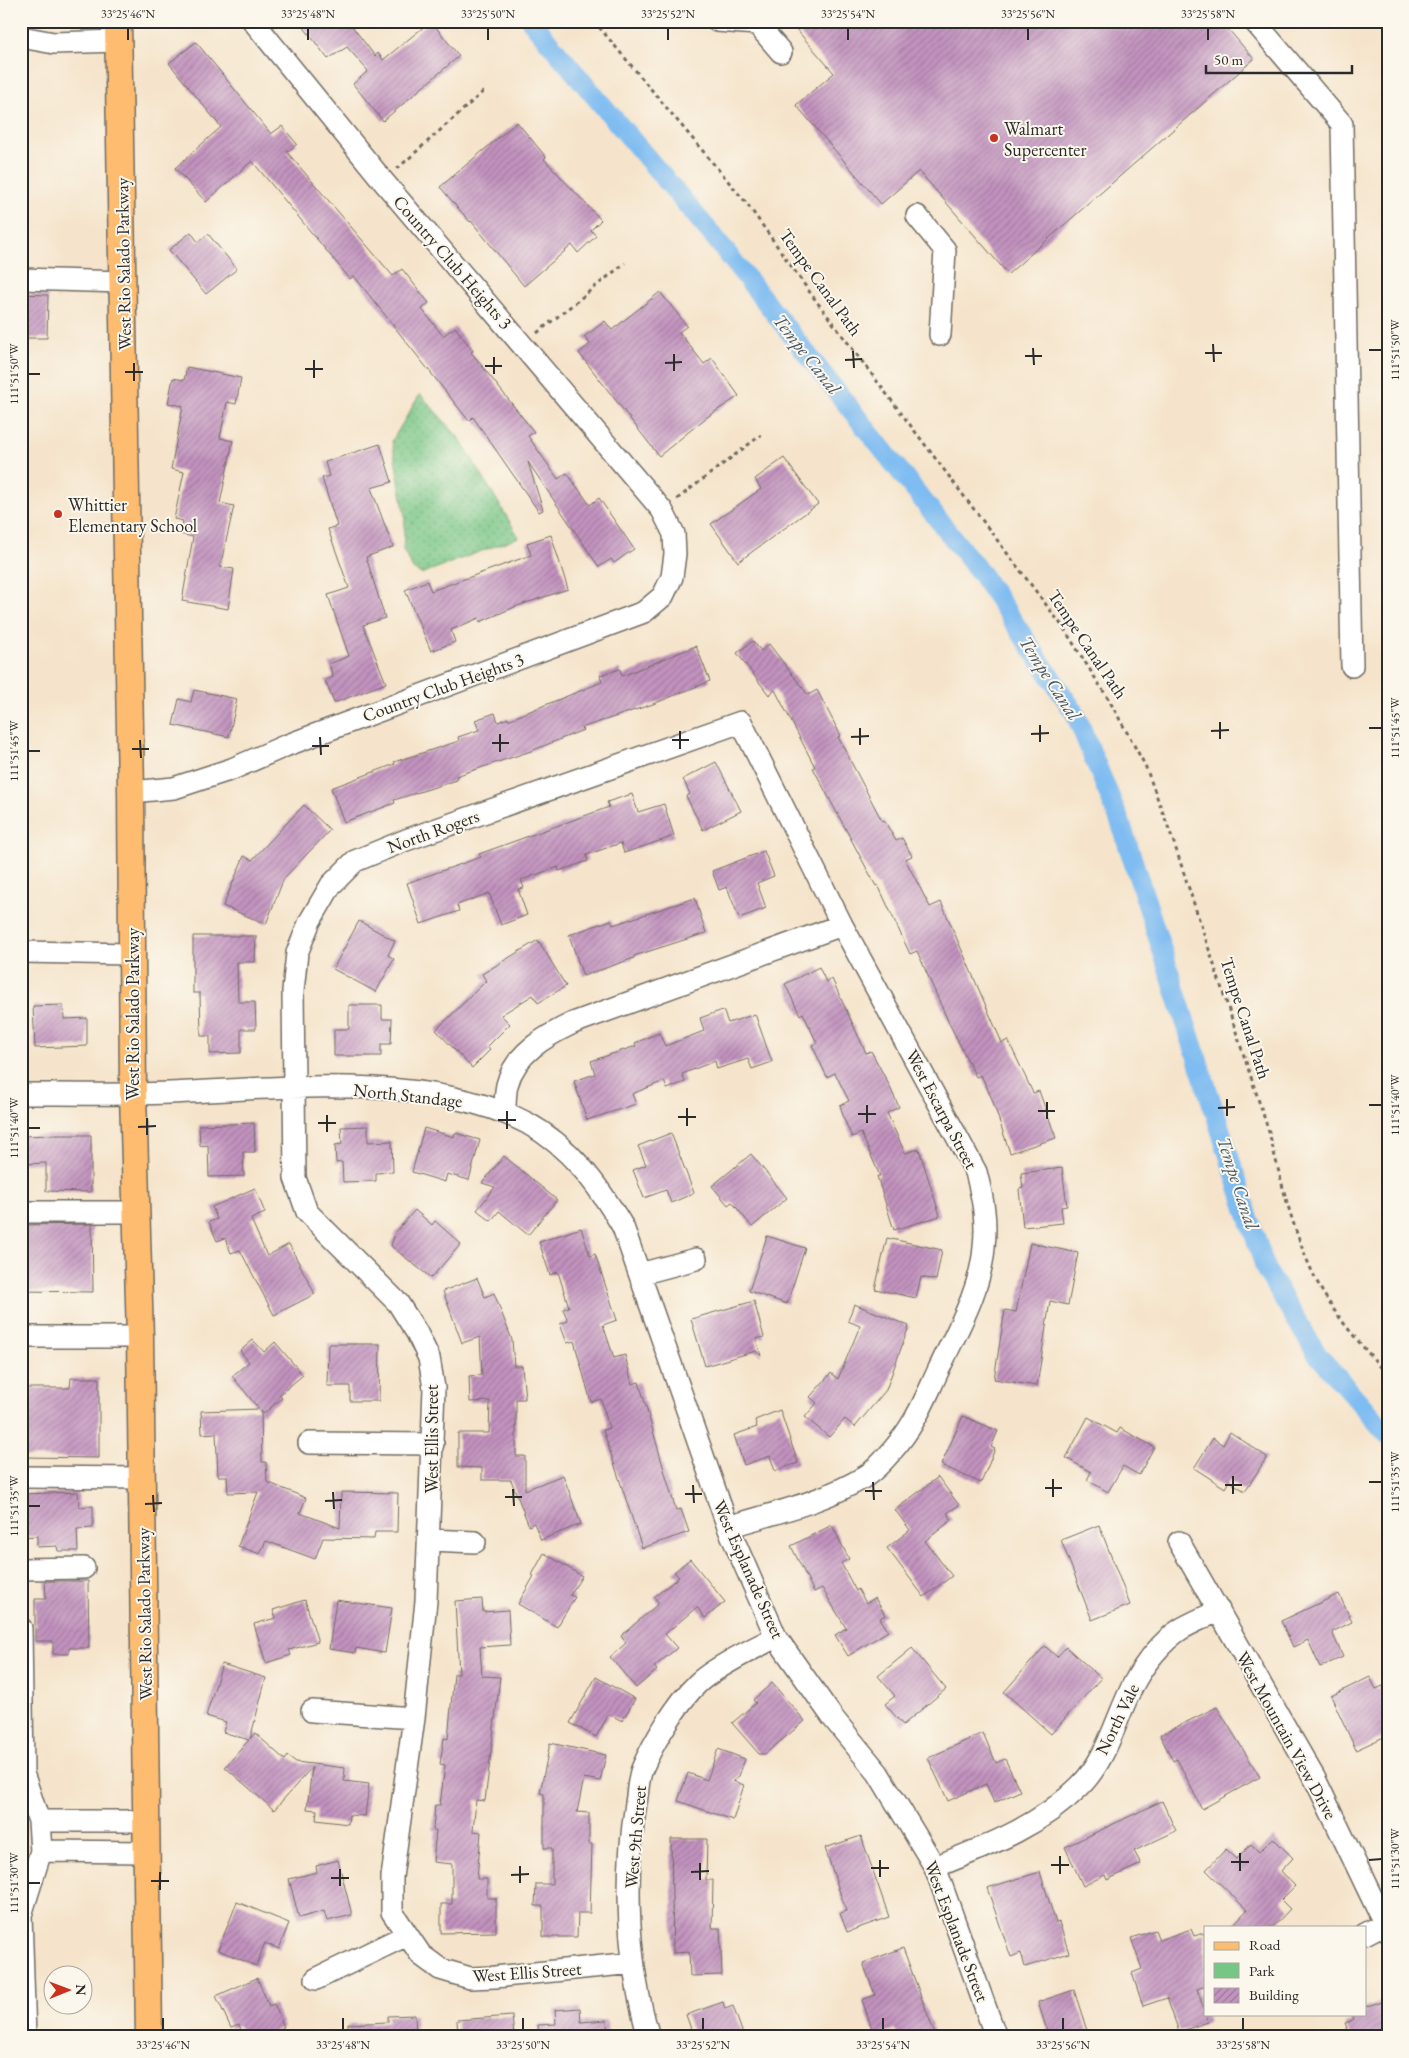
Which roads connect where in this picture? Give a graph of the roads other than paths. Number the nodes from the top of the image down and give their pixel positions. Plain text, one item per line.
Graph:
1 (253, 21) edge
2 (717, 21) edge
3 (1254, 21) edge
4 (118, 31) edge
5 (21, 38) edge
6 (781, 52) dead end
7 (917, 216) dead end
8 (21, 279) edge
9 (123, 282) junction
10 (940, 335) dead end
11 (1352, 666) dead end
12 (741, 722) joint
13 (131, 792) junction
14 (842, 925) junction
15 (21, 952) edge
16 (132, 954) junction
17 (292, 1087) junction
18 (21, 1094) edge
19 (133, 1094) junction
20 (505, 1113) junction
21 (21, 1212) edge
22 (136, 1212) junction
23 (696, 1259) dead end
24 (640, 1274) junction
25 (140, 1336) junction
26 (21, 1337) edge
27 (309, 1443) dead end
28 (433, 1444) junction
29 (21, 1477) edge
30 (142, 1478) junction
31 (728, 1527) junction
32 (430, 1540) junction
33 (475, 1542) dead end
34 (1179, 1542) dead end
35 (84, 1568) dead end
36 (21, 1569) edge
37 (1219, 1610) junction
38 (21, 1628) edge
39 (776, 1637) junction
40 (312, 1711) dead end
41 (414, 1718) junction
42 (22, 1750) edge
43 (39, 1821) junction
44 (146, 1821) junction
45 (41, 1851) junction
46 (146, 1852) junction
47 (935, 1867) junction
48 (22, 1924) edge
49 (1379, 1930) edge
50 (406, 1935) junction
51 (633, 1963) junction
52 (316, 1979) dead end
53 (25, 2037) edge
54 (149, 2037) edge
55 (649, 2037) edge
56 (996, 2037) edge

1 - 13 street, Country Club Heights 3
2 - 6 street
3 - 11 street
4 - 5 street
4 - 9 main road, West Rio Salado Parkway
7 - 10 street
8 - 9 street
9 - 13 main road, West Rio Salado Parkway
12 - 14 street, West Escarpa Street
12 - 17 street, North Rogers
13 - 16 main road, West Rio Salado Parkway
14 - 20 street
14 - 31 street, West Escarpa Street
15 - 16 street
16 - 19 main road, West Rio Salado Parkway
17 - 19 street, North Standage
17 - 20 street, North Standage
17 - 28 street, West Ellis Street
18 - 19 street, North Standage
19 - 22 main road, West Rio Salado Parkway
20 - 24 street, West Esplanade Street
21 - 22 street
22 - 25 main road, West Rio Salado Parkway
23 - 24 street
24 - 31 street, West Esplanade Street
25 - 26 street
25 - 30 main road, West Rio Salado Parkway
27 - 28 street
28 - 32 street, West Ellis Street
29 - 30 street
30 - 44 main road, West Rio Salado Parkway
31 - 39 street, West Esplanade Street
32 - 33 street
32 - 41 street, West Ellis Street
34 - 37 street, West Mountain View Drive
35 - 36 street
37 - 47 street, North Vale
37 - 49 street, West Mountain View Drive
38 - 42 street
39 - 47 street, West Esplanade Street
39 - 51 street, West 9th Street
40 - 41 street
41 - 50 street, West Ellis Street
42 - 43 street
43 - 44 street
43 - 45 street
44 - 46 main road, West Rio Salado Parkway
45 - 46 street
45 - 48 street
46 - 54 main road, West Rio Salado Parkway
47 - 56 street, West Esplanade Street
48 - 53 street
50 - 51 street, West Ellis Street
50 - 52 street
51 - 55 street, West 9th Street

